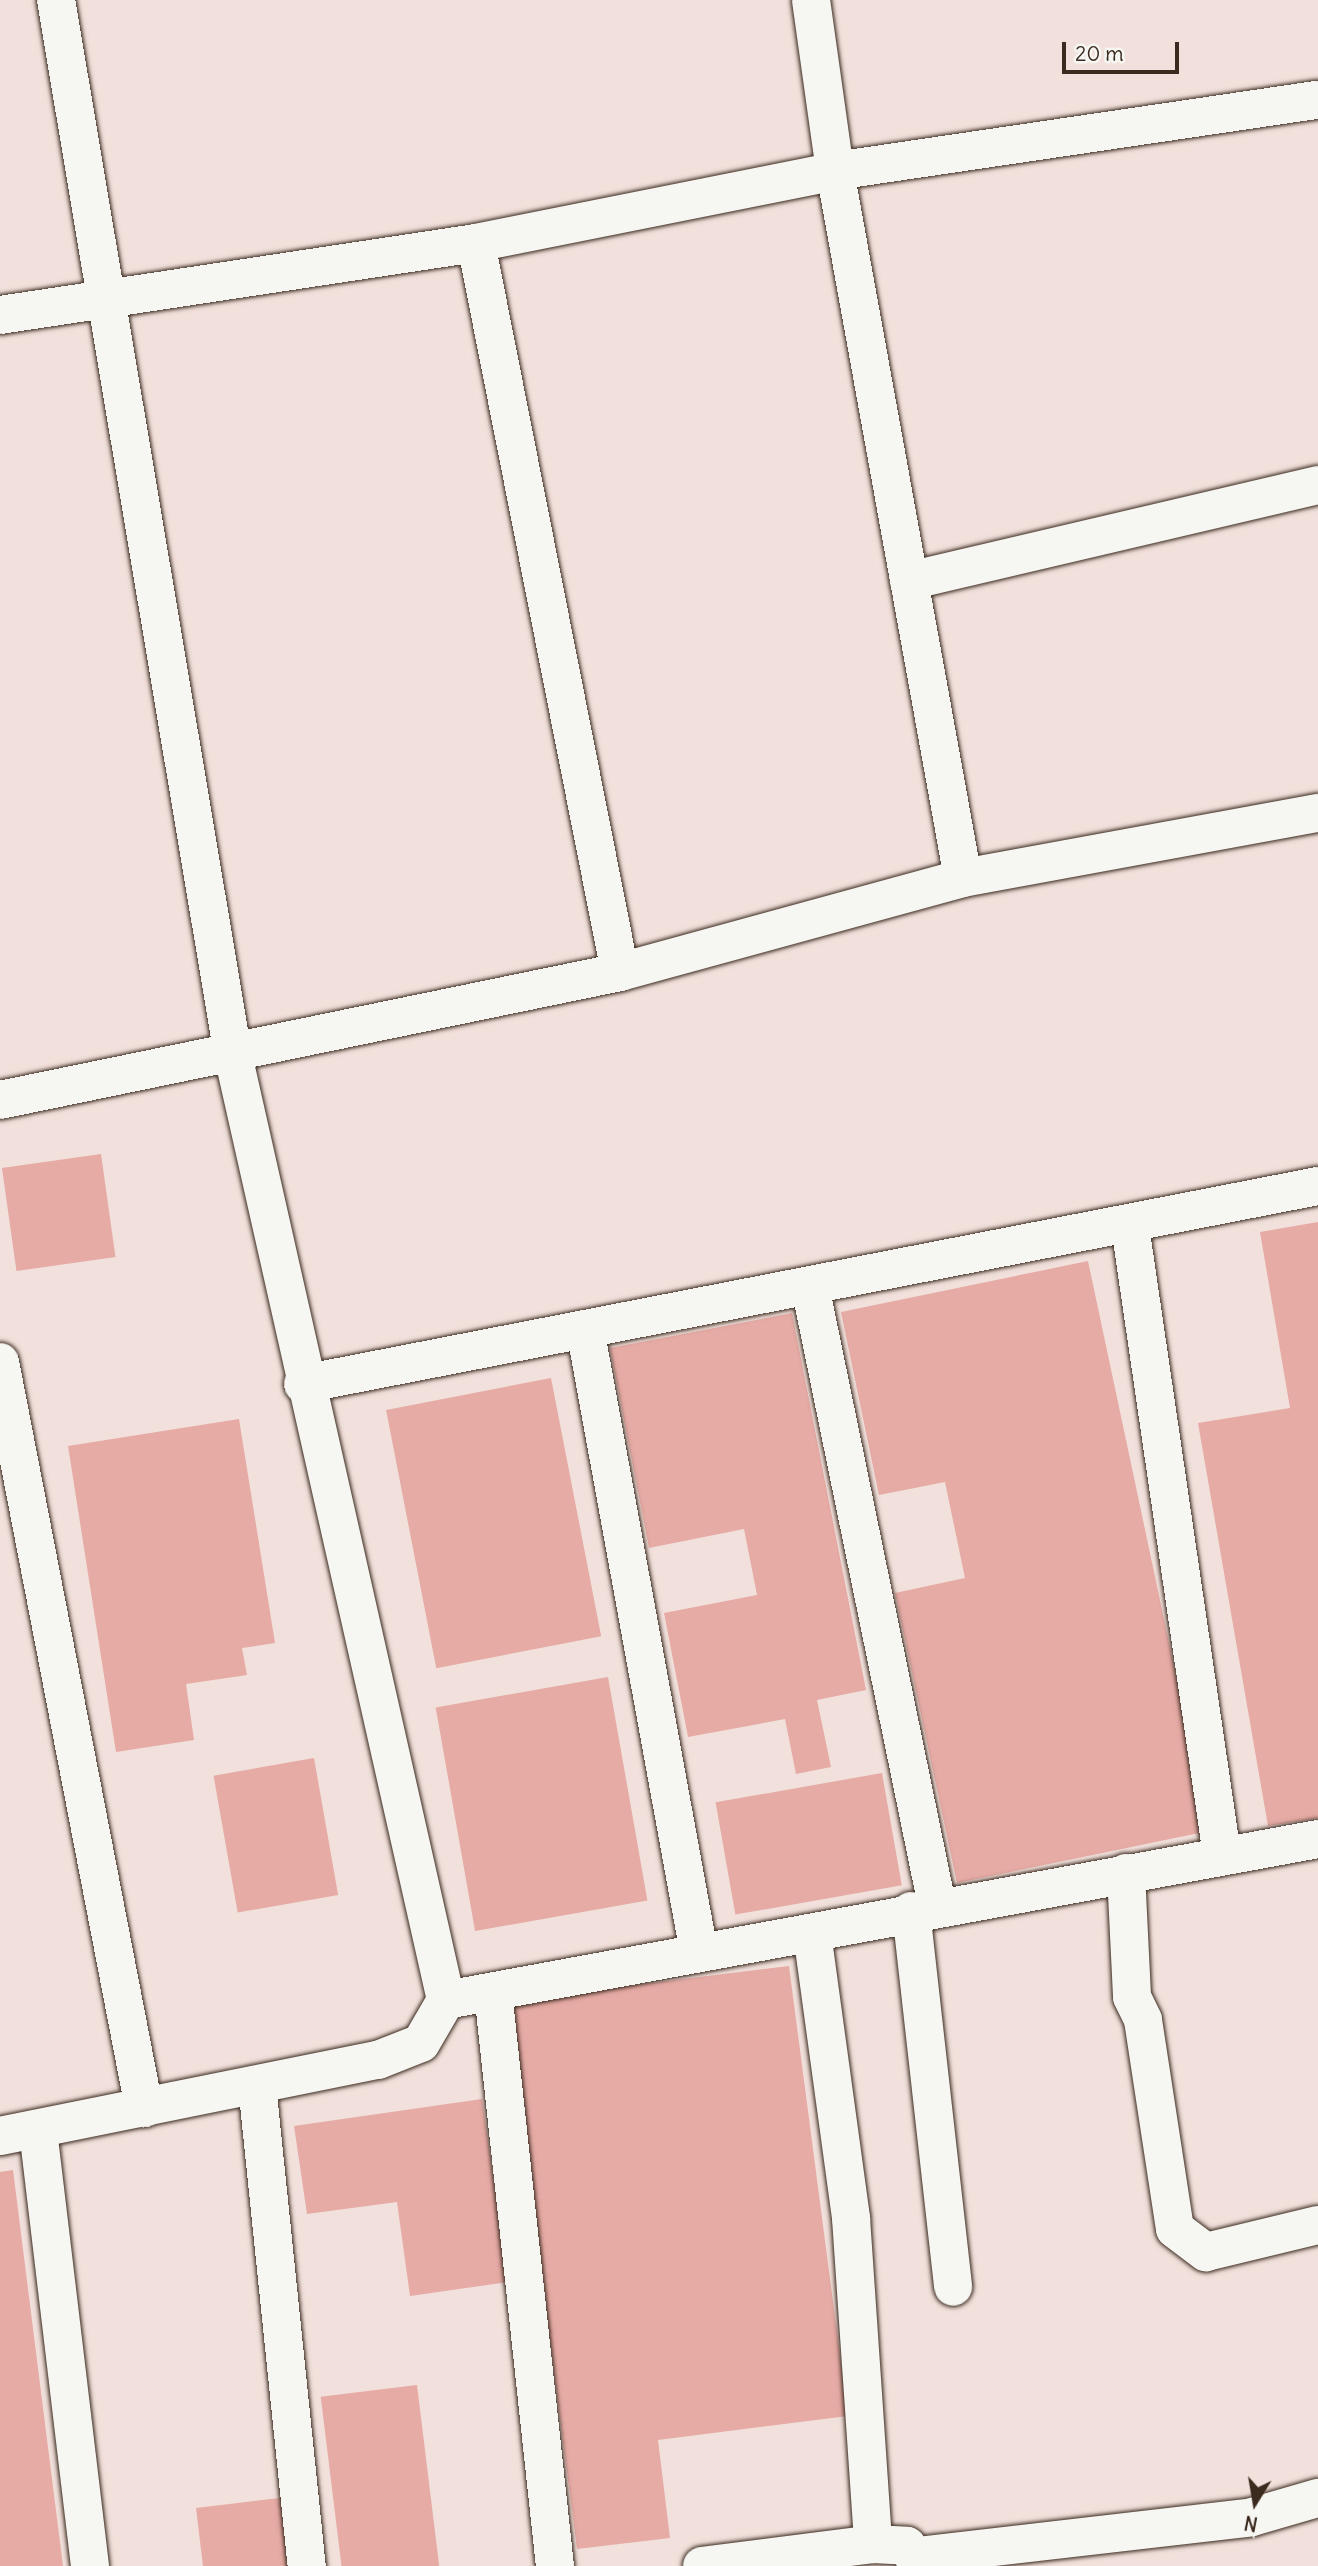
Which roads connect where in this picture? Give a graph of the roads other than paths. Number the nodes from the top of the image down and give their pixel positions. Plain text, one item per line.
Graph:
1 (56, 0) edge
2 (811, 0) edge
3 (1318, 100) edge
4 (835, 171) junction
5 (476, 243) junction
6 (107, 302) junction
7 (0, 315) edge
8 (1318, 485) edge
9 (909, 581) junction
10 (1318, 813) edge
11 (963, 878) junction
12 (621, 972) junction
13 (233, 1055) junction
14 (0, 1100) edge
15 (1318, 1186) edge
16 (1130, 1226) junction
17 (810, 1286) junction
18 (586, 1334) junction
19 (0, 1362) edge
20 (303, 1384) junction
21 (5, 1403) edge
22 (1318, 1839) edge
23 (1222, 1855) junction
24 (1126, 1873) junction
25 (924, 1908) junction
26 (812, 1933) junction
27 (699, 1953) junction
28 (493, 1992) junction
29 (446, 2000) junction
30 (257, 2085) junction
31 (144, 2108) junction
32 (38, 2130) junction
33 (0, 2136) edge
34 (1318, 2225) edge
35 (953, 2287) dead end
36 (1318, 2498) edge
37 (873, 2544) junction
38 (918, 2561) edge
39 (90, 2566) edge
40 (307, 2566) edge
41 (555, 2566) edge
42 (702, 2566) edge

1 - 6 street
2 - 4 street
3 - 4 street
4 - 5 street
4 - 9 street
5 - 6 street
5 - 12 street
6 - 7 street
6 - 13 street
8 - 9 street
9 - 11 street
10 - 11 street
11 - 12 street
12 - 13 street
13 - 14 street
13 - 20 street
15 - 16 street
16 - 17 street
16 - 23 street
17 - 18 street
17 - 25 street
18 - 20 street
18 - 27 street
19 - 21 street
20 - 29 street
21 - 31 street
22 - 23 street
23 - 24 street
24 - 25 street
24 - 34 street
25 - 26 street
25 - 35 street
26 - 27 street
26 - 37 street
27 - 28 street
28 - 29 street
28 - 41 street
29 - 30 street
30 - 31 street
30 - 40 street
31 - 32 street
32 - 33 street
32 - 39 street
36 - 38 street
37 - 38 street
37 - 42 street

